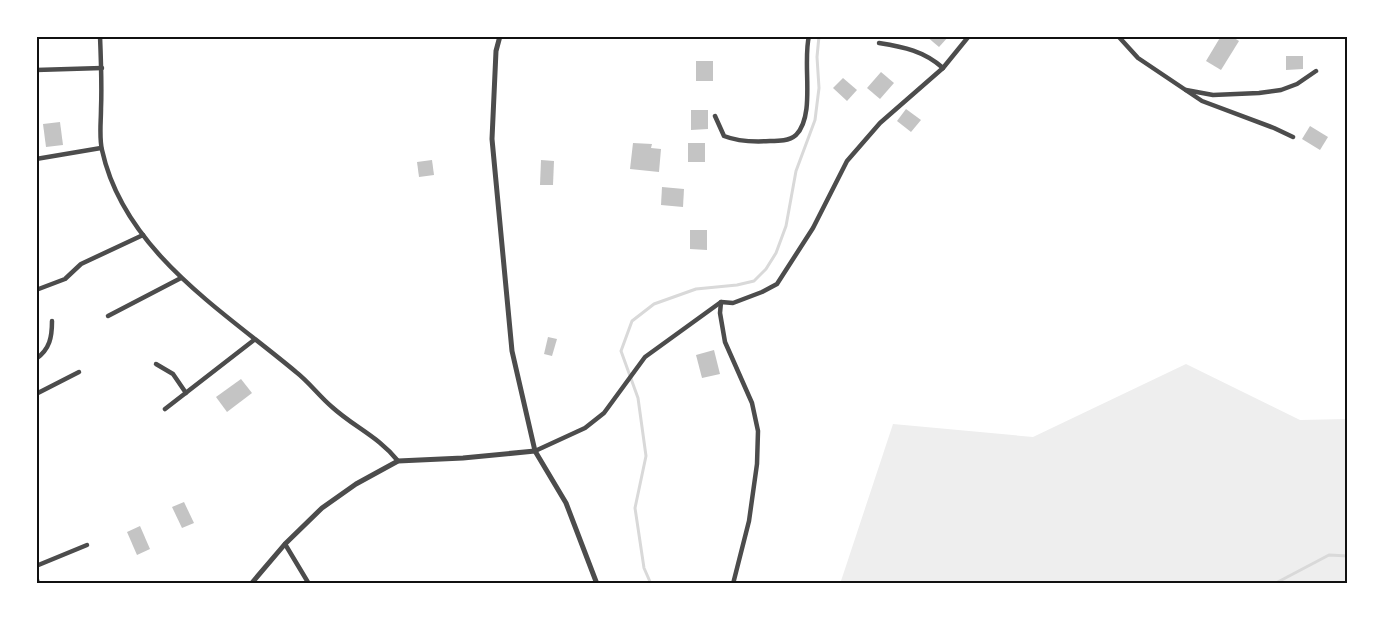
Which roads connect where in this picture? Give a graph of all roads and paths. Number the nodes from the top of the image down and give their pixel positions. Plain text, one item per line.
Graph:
1 (100, 36) edge
2 (500, 36) edge
3 (809, 36) edge
4 (969, 36) edge
5 (1118, 36) edge
6 (879, 42) dead end
7 (102, 68) junction
8 (943, 68) junction
9 (36, 70) edge
10 (1316, 71) dead end
11 (1184, 90) junction
12 (715, 116) dead end
13 (1293, 137) dead end
14 (101, 148) junction
15 (36, 159) edge
16 (143, 235) junction
17 (181, 278) junction
18 (36, 290) edge
19 (721, 302) junction
20 (108, 316) dead end
21 (52, 321) dead end
22 (254, 340) junction
23 (36, 359) edge
24 (156, 364) dead end
25 (79, 372) dead end
26 (186, 393) junction
27 (36, 394) edge
28 (165, 409) dead end
29 (535, 451) junction
30 (398, 461) junction
31 (87, 544) dead end
32 (285, 544) junction
33 (36, 566) edge
34 (36, 576) edge
35 (38, 584) edge
36 (250, 584) edge
37 (309, 584) edge
38 (597, 584) edge
39 (733, 584) edge

1 - 7 street
2 - 29 street
3 - 12 street
4 - 8 street
5 - 11 street
6 - 8 street
7 - 9 street
7 - 14 street
8 - 19 street
10 - 11 street
11 - 13 street
14 - 15 street
14 - 16 street
16 - 17 street
16 - 18 street
17 - 20 street
17 - 22 street
19 - 29 street
19 - 39 street
21 - 23 street
22 - 26 street
22 - 30 street
24 - 26 street
25 - 27 street
26 - 28 street
29 - 30 street
29 - 38 street
30 - 32 street
31 - 33 street
32 - 36 street
32 - 37 street
34 - 35 street

